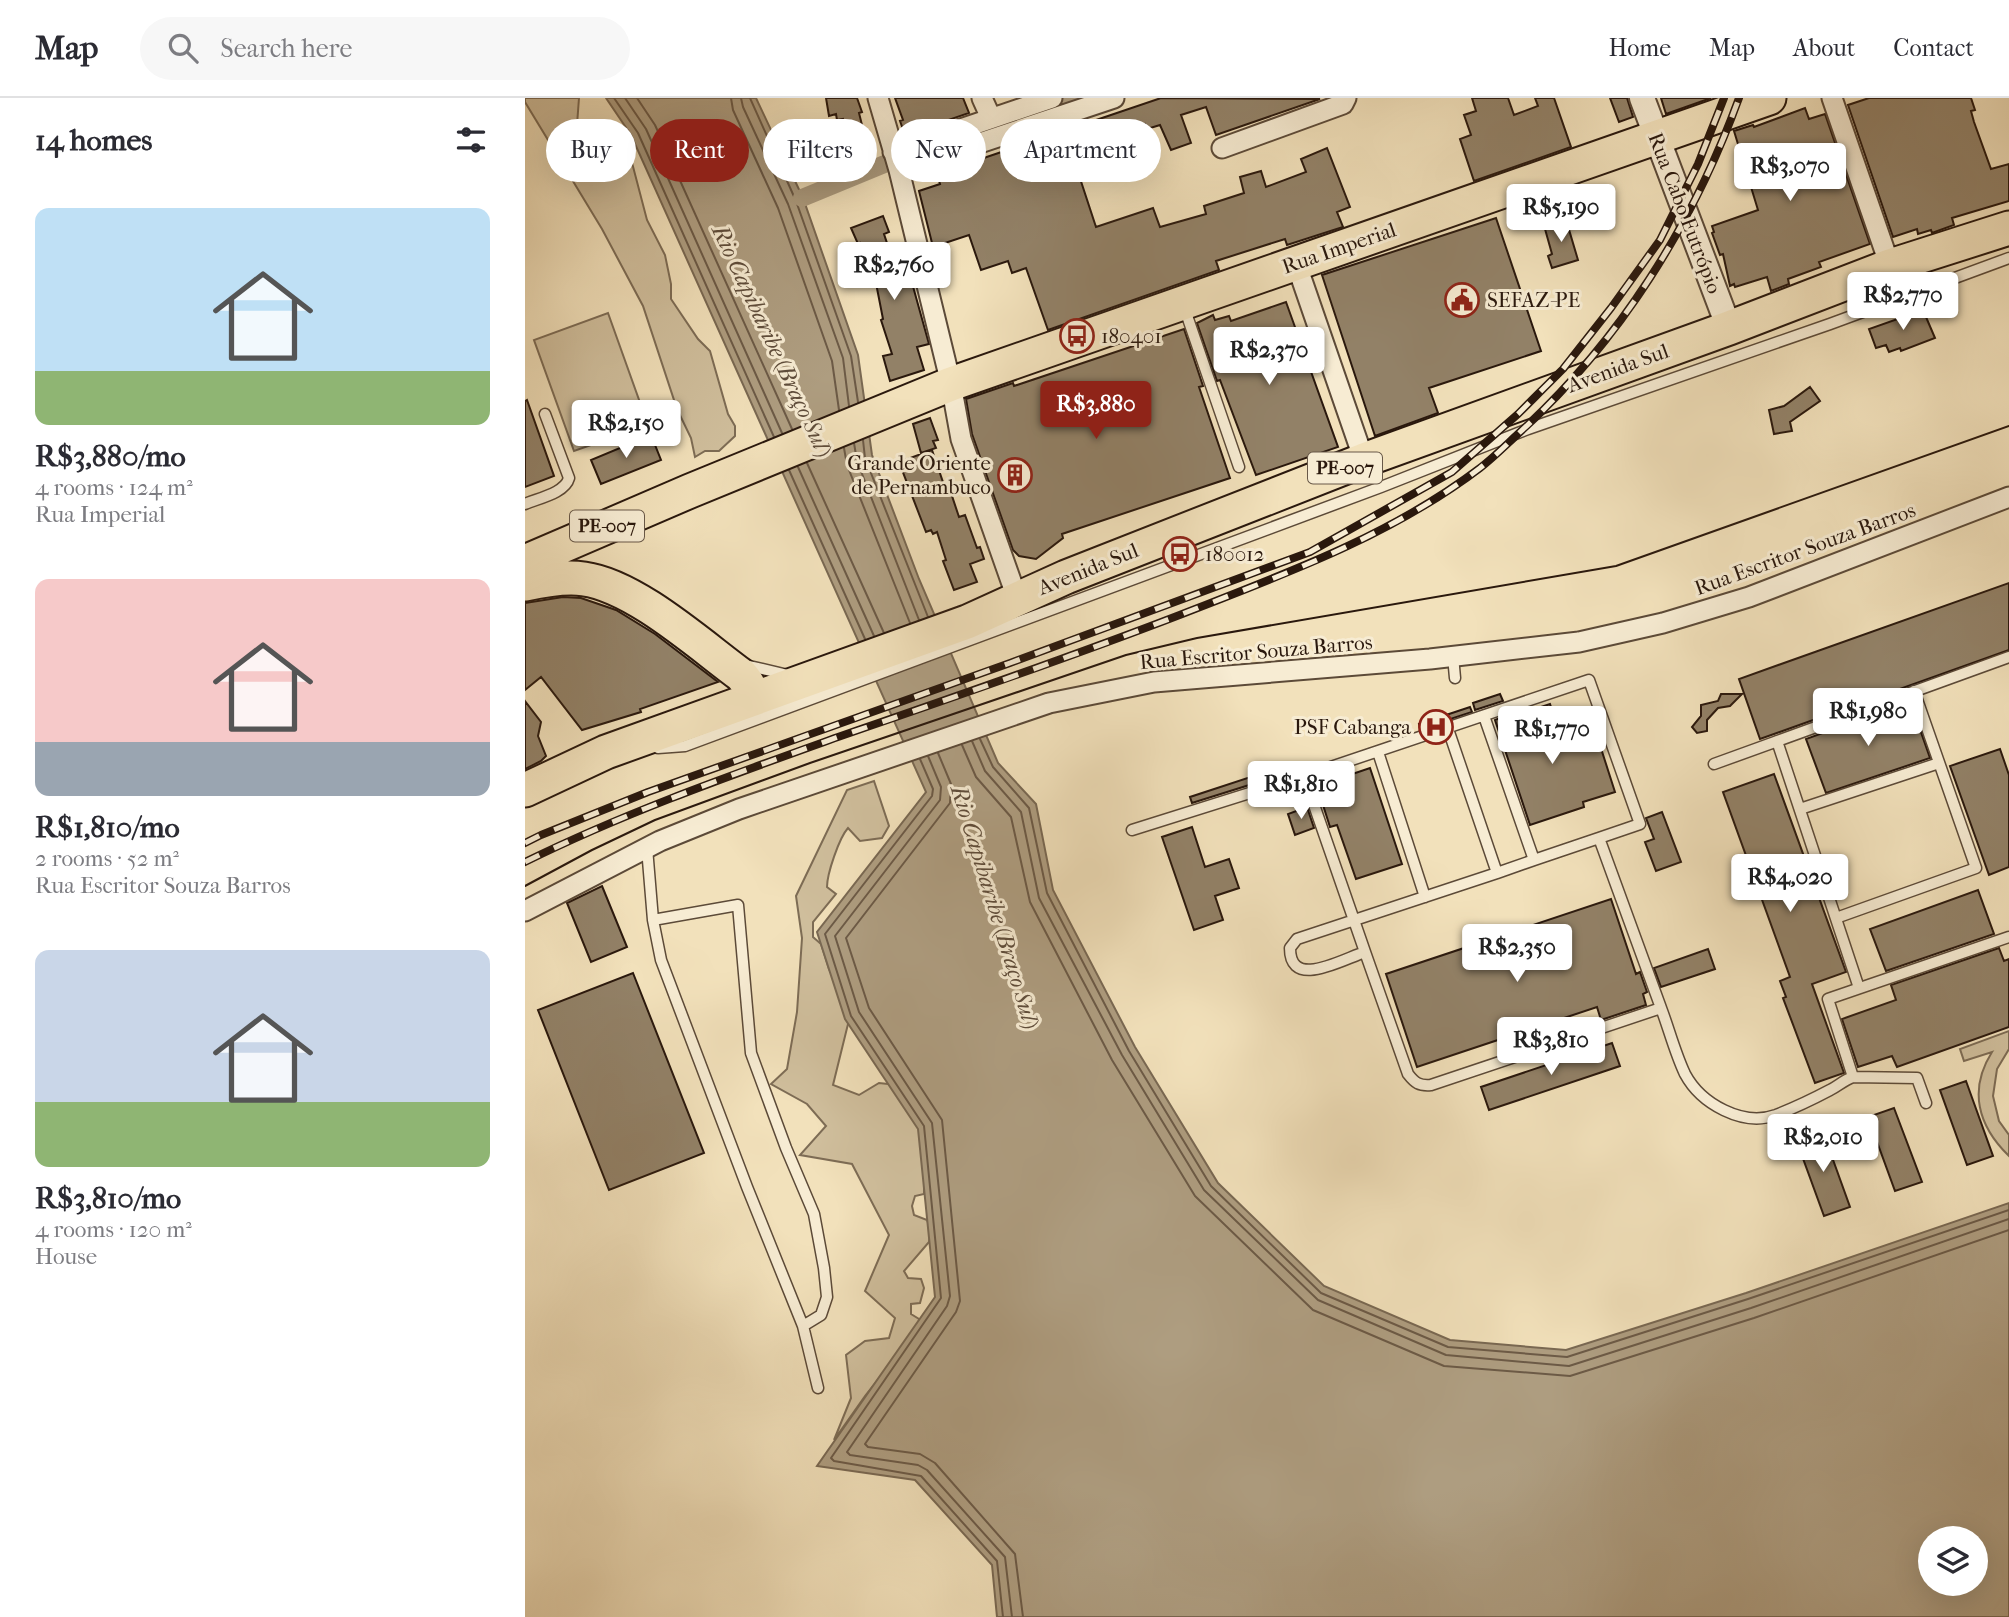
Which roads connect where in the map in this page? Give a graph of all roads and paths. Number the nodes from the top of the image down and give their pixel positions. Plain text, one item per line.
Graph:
1 (877, 98) edge
2 (982, 98) edge
3 (1052, 98) edge
4 (1114, 98) edge
5 (1346, 98) edge
6 (1642, 98) edge
7 (1769, 98) edge
8 (1832, 98) edge
9 (991, 118) junction
10 (986, 120) edge
11 (986, 135) edge
12 (1656, 136) junction
13 (891, 144) edge
14 (1222, 148) dead end
15 (901, 182) edge
16 (2009, 228) edge
17 (2009, 258) edge
18 (1296, 263) junction
19 (1890, 266) junction
20 (1182, 303) junction
21 (1729, 328) junction
22 (951, 384) junction
23 (545, 414) dead end
24 (1364, 460) junction
25 (1239, 467) dead end
26 (2009, 497) edge
27 (525, 504) edge
28 (525, 562) edge
29 (525, 584) edge
30 (1017, 598) junction
31 (971, 629) junction
32 (717, 656) junction
33 (1453, 656) junction
34 (2009, 657) edge
35 (1455, 678) dead end
36 (809, 679) junction
37 (843, 680) junction
38 (1914, 691) junction
39 (748, 700) junction
40 (1485, 716) junction
41 (1448, 729) junction
42 (1777, 741) junction
43 (606, 752) junction
44 (1378, 752) junction
45 (1939, 763) junction
46 (1714, 764) dead end
47 (1304, 776) junction
48 (525, 790) edge
49 (1800, 809) junction
50 (1132, 830) dead end
51 (1599, 838) junction
52 (647, 848) junction
53 (1534, 860) junction
54 (1497, 873) junction
55 (1425, 897) junction
56 (525, 911) edge
57 (1836, 918) junction
58 (653, 920) junction
59 (1353, 921) junction
60 (2009, 937) edge
61 (1365, 952) junction
62 (1859, 988) junction
63 (1661, 1008) junction
64 (1853, 1077) junction
65 (1926, 1103) dead end
66 (803, 1326) junction
67 (818, 1388) dead end

1 - 13 street
2 - 9 street
3 - 9 street
4 - 11 street
5 - 14 street
6 - 12 street, Rua Cabo Eutrópio
7 - 12 highway, Rua Imperial / PE-007
8 - 19 street
9 - 10 street
12 - 18 highway, Rua Imperial / PE-007
12 - 21 street, Rua Cabo Eutrópio
15 - 22 street
16 - 19 highway, Avenida Sul / PE-007
17 - 31 lane
18 - 20 highway, Rua Imperial / PE-007
18 - 24 street
19 - 21 highway, Avenida Sul / PE-007
20 - 22 highway, Rua Imperial / PE-007
20 - 25 lane
21 - 24 highway, Avenida Sul / PE-007
22 - 28 highway, Rua Imperial / PE-007
22 - 30 street
23 - 27 lane
24 - 30 highway, Avenida Sul / PE-007
26 - 33 street, Rua Escritor Souza Barros
29 - 32 highway
30 - 31 highway, Avenida Sul / PE-007
31 - 37 highway, Avenida Sul / PE-007
32 - 36 lane
32 - 39 highway
33 - 35 lane
33 - 52 street, Rua Escritor Souza Barros
34 - 38 lane
36 - 37 highway, Avenida Sul / PE-007
36 - 39 highway, Avenida Sul / PE-007
37 - 43 lane
38 - 42 lane
38 - 45 lane
39 - 43 highway, Avenida Sul / PE-007
40 - 41 lane
40 - 51 lane
40 - 53 lane
41 - 44 lane
41 - 54 lane
42 - 46 lane
42 - 49 lane
43 - 48 highway, Avenida Sul / PE-007
44 - 47 lane
44 - 55 lane
45 - 49 lane
45 - 57 lane
47 - 50 lane
47 - 59 lane
49 - 57 lane
51 - 53 lane
51 - 63 lane
52 - 56 street, Rua Escritor Souza Barros
52 - 58 lane
53 - 54 lane
54 - 55 lane
55 - 59 lane
57 - 62 lane
58 - 66 lane
58 - 66 lane
59 - 61 lane
59 - 61 lane
60 - 62 lane
61 - 63 lane
62 - 64 lane
63 - 64 lane
64 - 65 lane
66 - 67 lane

